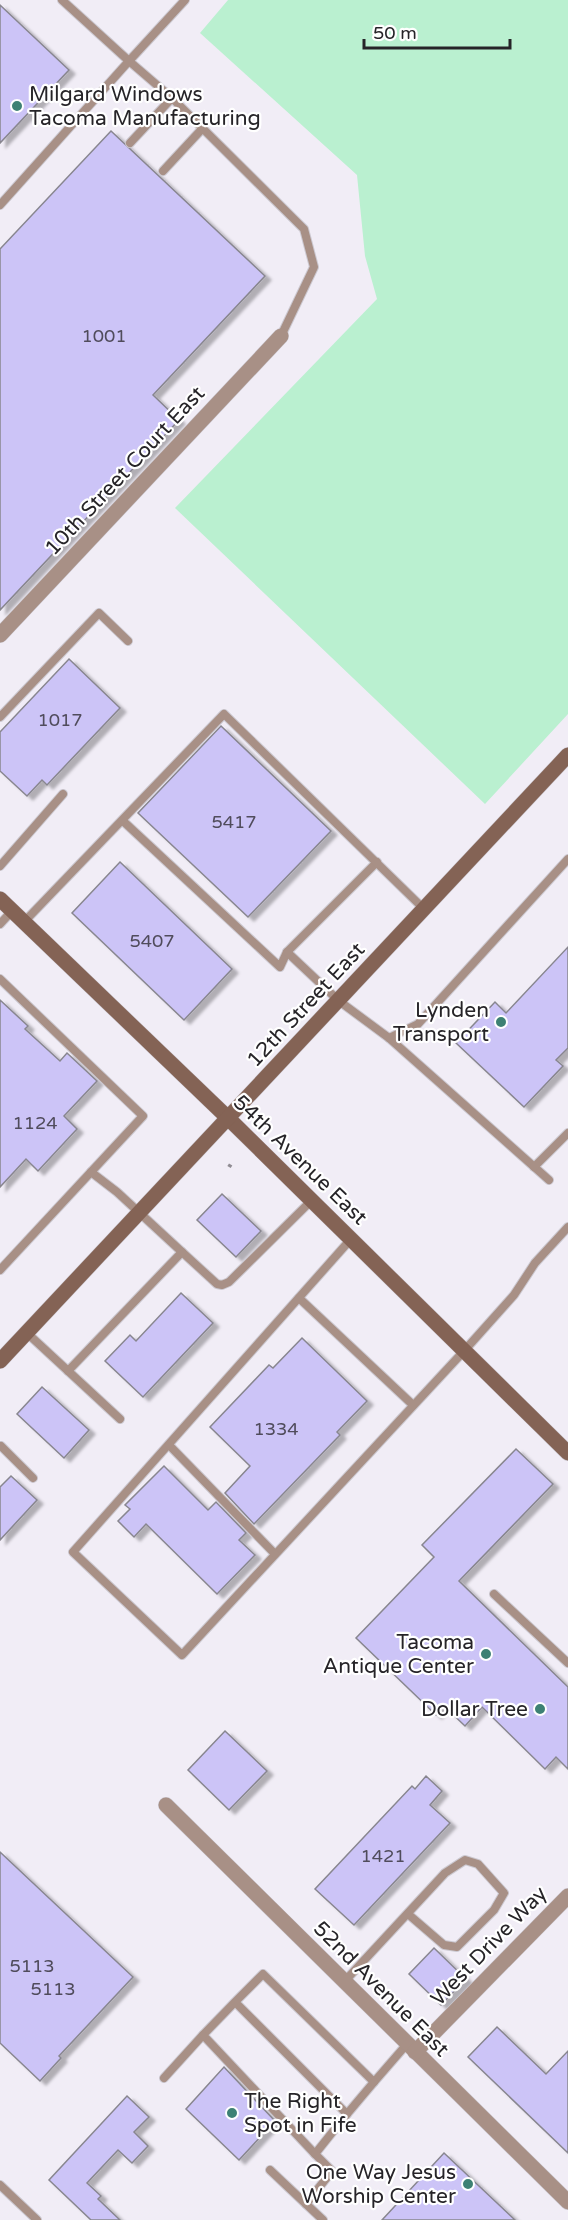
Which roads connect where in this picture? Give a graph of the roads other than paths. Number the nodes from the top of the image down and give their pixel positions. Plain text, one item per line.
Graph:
1 (62, 0) edge
2 (185, 0) edge
3 (129, 61) junction
4 (171, 98) junction
5 (202, 129) junction
6 (130, 143) dead end
7 (163, 171) dead end
8 (0, 205) edge
9 (281, 336) joint
10 (0, 635) edge
11 (128, 641) dead end
12 (0, 717) edge
13 (568, 755) edge
14 (63, 794) dead end
15 (123, 821) junction
16 (568, 859) edge
17 (377, 862) junction
18 (0, 866) edge
19 (0, 899) edge
20 (424, 909) junction
21 (12, 911) junction
22 (24, 922) junction
23 (0, 924) edge
24 (287, 952) junction
25 (0, 979) edge
26 (339, 1001) junction
27 (389, 1038) junction
28 (228, 1118) junction
29 (568, 1133) edge
30 (534, 1167) junction
31 (91, 1172) junction
32 (549, 1180) dead end
33 (312, 1200) junction
34 (139, 1213) junction
35 (568, 1227) edge
36 (351, 1239) junction
37 (182, 1252) junction
38 (0, 1270) edge
39 (299, 1298) junction
40 (27, 1333) junction
41 (464, 1351) junction
42 (0, 1361) edge
43 (68, 1371) junction
44 (413, 1406) junction
45 (120, 1419) dead end
46 (169, 1445) junction
47 (0, 1446) edge
48 (568, 1453) edge
49 (33, 1478) dead end
50 (275, 1554) junction
51 (494, 1594) dead end
52 (568, 1663) edge
53 (166, 1805) dead end
54 (568, 1896) edge
55 (408, 1914) junction
56 (344, 1982) junction
57 (235, 2002) junction
58 (203, 2036) junction
59 (411, 2048) junction
60 (164, 2078) dead end
61 (374, 2082) junction
62 (346, 2114) junction
63 (315, 2154) junction
64 (270, 2170) dead end
65 (0, 2185) edge
66 (568, 2202) edge
67 (306, 2204) junction
68 (37, 2220) edge
69 (323, 2220) edge

1 - 3 lane
2 - 3 lane
3 - 4 lane
3 - 8 lane
4 - 5 lane
4 - 6 lane
5 - 7 lane
5 - 9 lane
9 - 10 street, 10th Street Court East
11 - 12 lane
13 - 20 street, 12th Street East
14 - 18 lane
15 - 17 lane
15 - 22 lane
15 - 24 lane
16 - 27 lane
17 - 20 lane
17 - 24 lane
19 - 21 street, 54th Avenue East
20 - 26 street, 12th Street East
21 - 22 street, 54th Avenue East
21 - 23 lane
22 - 28 street, 54th Avenue East
24 - 26 lane
25 - 31 lane
26 - 27 lane
26 - 28 street, 12th Street East
27 - 30 lane
28 - 33 street, 54th Avenue East
28 - 34 street, 12th Street East
29 - 30 lane
30 - 32 lane
31 - 34 lane
31 - 38 lane
33 - 36 street, 54th Avenue East
33 - 37 lane
34 - 37 lane
34 - 40 street, 12th Street East
35 - 41 lane
36 - 39 lane
36 - 41 street, 54th Avenue East
37 - 43 lane
39 - 44 lane
39 - 46 lane
40 - 42 street, 12th Street East
40 - 43 lane
41 - 44 lane
41 - 48 street, 54th Avenue East
43 - 45 lane
44 - 50 lane
46 - 50 lane
46 - 50 lane
47 - 49 lane
51 - 52 lane
53 - 56 street, 52nd Avenue East
54 - 59 street, West Drive Way
55 - 55 lane
55 - 56 lane
56 - 59 street, 52nd Avenue East
57 - 58 lane
57 - 61 lane
57 - 62 lane
58 - 60 lane
58 - 63 lane
59 - 61 lane
59 - 66 street, 52nd Avenue East
61 - 62 lane
62 - 63 lane
63 - 67 lane
64 - 67 lane
65 - 68 lane
67 - 69 lane

